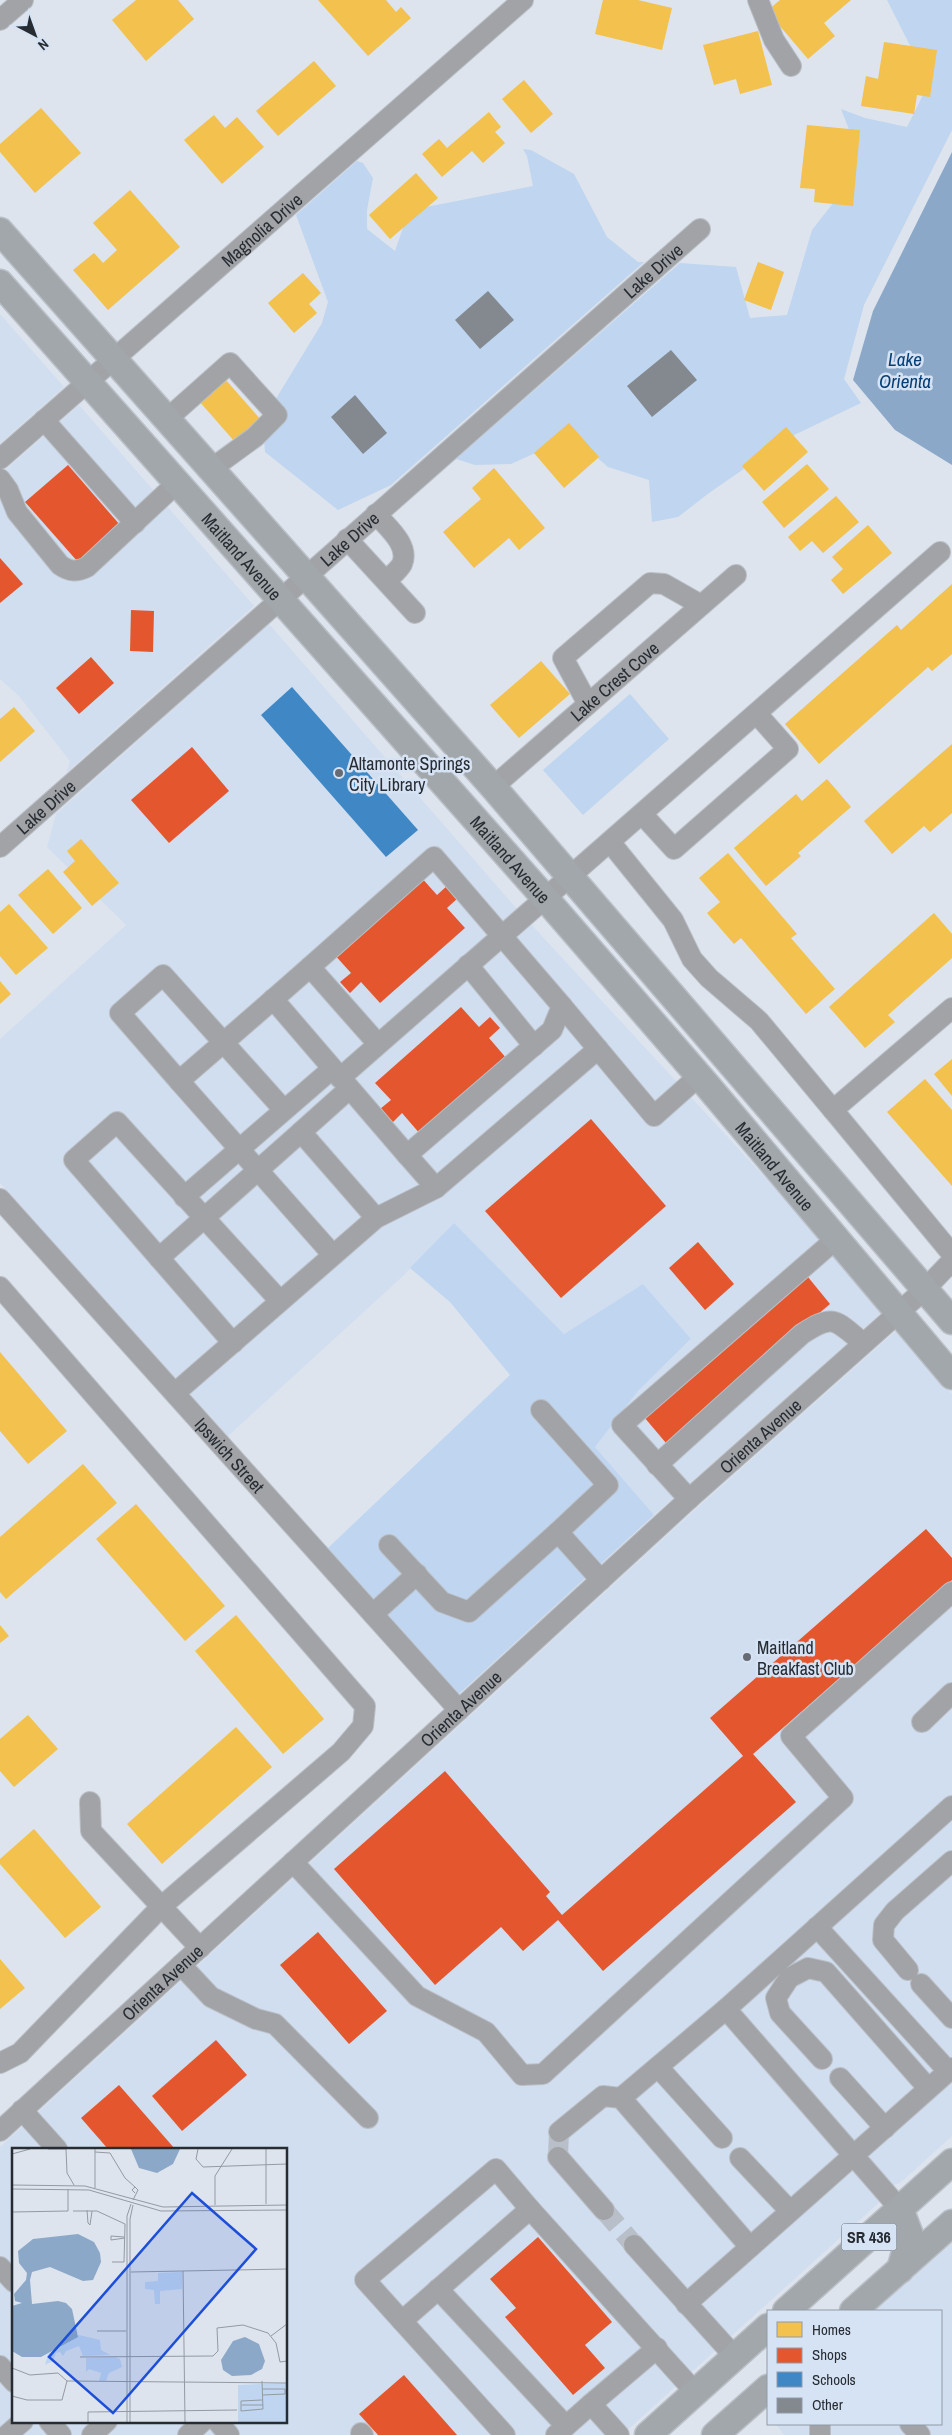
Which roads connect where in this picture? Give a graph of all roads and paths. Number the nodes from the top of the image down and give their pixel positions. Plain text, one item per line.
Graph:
1 (23, 0) edge
2 (523, 0) edge
3 (758, 0) edge
4 (0, 20) edge
5 (791, 66) dead end
6 (700, 229) dead end
7 (0, 231) edge
8 (0, 283) edge
9 (114, 359) junction
10 (87, 382) junction
11 (167, 419) junction
12 (44, 420) junction
13 (0, 459) edge
14 (211, 469) junction
15 (0, 479) edge
16 (177, 483) junction
17 (376, 514) junction
18 (135, 522) junction
19 (347, 539) junction
20 (940, 552) dead end
21 (736, 575) dead end
22 (306, 576) junction
23 (386, 582) junction
24 (280, 599) junction
25 (701, 605) junction
26 (415, 613) dead end
27 (588, 704) junction
28 (757, 714) junction
29 (493, 787) junction
30 (642, 814) junction
31 (610, 842) junction
32 (0, 848) edge
33 (570, 876) junction
34 (545, 898) junction
35 (502, 936) junction
36 (468, 965) junction
37 (310, 967) junction
38 (274, 1000) junction
39 (562, 1006) junction
40 (952, 1008) edge
41 (224, 1042) junction
42 (378, 1044) junction
43 (534, 1046) junction
44 (598, 1049) junction
45 (698, 1076) junction
46 (341, 1079) junction
47 (179, 1081) junction
48 (284, 1110) junction
49 (834, 1110) junction
50 (300, 1132) junction
51 (239, 1149) junction
52 (407, 1155) junction
53 (257, 1170) junction
54 (436, 1188) junction
55 (184, 1197) junction
56 (0, 1198) edge
57 (376, 1218) junction
58 (203, 1219) junction
59 (836, 1239) junction
60 (952, 1254) edge
61 (333, 1255) junction
62 (160, 1258) junction
63 (952, 1261) edge
64 (0, 1287) edge
65 (925, 1289) junction
66 (280, 1301) junction
67 (898, 1313) junction
68 (952, 1321) edge
69 (862, 1342) junction
70 (233, 1343) junction
71 (952, 1376) edge
72 (175, 1393) junction
73 (541, 1410) dead end
74 (657, 1466) junction
75 (689, 1499) junction
76 (558, 1532) junction
77 (389, 1545) dead end
78 (417, 1574) junction
79 (600, 1580) junction
80 (952, 1592) edge
81 (373, 1614) junction
82 (952, 1693) edge
83 (459, 1710) junction
84 (922, 1722) dead end
85 (90, 1802) dead end
86 (952, 1806) edge
87 (292, 1862) junction
88 (952, 1862) edge
89 (162, 1906) junction
90 (817, 1927) junction
91 (200, 1948) junction
92 (181, 1965) junction
93 (726, 2009) junction
94 (952, 2018) edge
95 (822, 2059) dead end
96 (0, 2063) edge
97 (658, 2067) junction
98 (950, 2070) edge
99 (840, 2078) dead end
100 (928, 2088) junction
101 (621, 2098) junction
102 (22, 2110) junction
103 (368, 2118) dead end
104 (884, 2128) junction
105 (0, 2131) edge
106 (559, 2132) dead end
107 (722, 2138) dead end
108 (56, 2148) edge
109 (854, 2156) junction
110 (558, 2157) tunnel mouth
111 (740, 2158) dead end
112 (952, 2162) edge
113 (530, 2209) junction
114 (604, 2210) tunnel mouth
115 (900, 2210) junction
116 (790, 2211) junction
117 (952, 2223) edge
118 (634, 2245) tunnel mouth
119 (750, 2247) junction
120 (0, 2267) edge
121 (900, 2270) junction
122 (12, 2280) edge
123 (438, 2289) junction
124 (686, 2304) junction
125 (787, 2310) edge
126 (854, 2310) edge
127 (402, 2321) junction
128 (767, 2328) edge
129 (657, 2348) junction
130 (735, 2357) junction
131 (0, 2366) edge
132 (12, 2380) edge
133 (767, 2389) edge
134 (695, 2392) junction
135 (591, 2404) junction
136 (21, 2422) edge
137 (50, 2422) edge
138 (106, 2422) edge
139 (201, 2422) edge
140 (218, 2422) edge
141 (911, 2425) edge
142 (659, 2429) edge
143 (560, 2431) edge
144 (7, 2435) edge
145 (61, 2435) edge
146 (92, 2435) edge
147 (188, 2435) edge
148 (229, 2435) edge
149 (505, 2435) edge
150 (619, 2435) edge
151 (715, 2435) edge
152 (920, 2435) edge

1 - 4 street
2 - 9 street, Magnolia Drive
3 - 5 street
6 - 17 street, Lake Drive
7 - 9 main road, Maitland Avenue
8 - 10 main road, Maitland Avenue
9 - 10 street, Magnolia Drive
9 - 11 main road, Maitland Avenue
10 - 12 street, Magnolia Drive
10 - 16 main road, Maitland Avenue
11 - 14 main road, Maitland Avenue
11 - 14 street
12 - 13 street, Magnolia Drive
12 - 18 street
14 - 22 main road, Maitland Avenue
15 - 18 street
16 - 18 street
16 - 24 main road, Maitland Avenue
17 - 19 street, Lake Drive
17 - 23 street
19 - 22 street, Lake Drive
19 - 23 street
20 - 28 street
21 - 25 street, Lake Crest Cove
22 - 24 street, Lake Drive
22 - 29 main road, Maitland Avenue
23 - 26 street
24 - 32 street, Lake Drive
24 - 34 main road, Maitland Avenue
25 - 27 street, Lake Crest Cove
25 - 27 street
27 - 29 street, Lake Crest Cove
28 - 30 street
28 - 30 street
29 - 33 main road, Maitland Avenue
30 - 31 street
31 - 33 street
31 - 49 street
33 - 34 street
33 - 65 main road, Maitland Avenue
34 - 35 street
34 - 45 main road, Maitland Avenue
35 - 36 street
35 - 37 street
35 - 39 street
36 - 42 street
36 - 43 street
37 - 38 street
37 - 42 street
38 - 41 street
38 - 46 street
39 - 43 street
39 - 44 street
40 - 49 street
41 - 47 street
41 - 47 street
41 - 48 street
42 - 46 street
43 - 52 street
44 - 45 street
44 - 54 street
45 - 59 main road, Maitland Avenue
46 - 48 street
46 - 50 street
46 - 52 street
47 - 51 street
48 - 51 street
49 - 60 street
50 - 53 street
50 - 57 street
51 - 53 street
51 - 55 street
52 - 54 street
53 - 58 street
53 - 61 street
54 - 57 street
55 - 58 street
55 - 62 street
56 - 72 street, Ipswich Street
57 - 61 street
58 - 62 street
58 - 66 street
59 - 67 main road, Maitland Avenue
59 - 74 street
61 - 66 street
62 - 70 street
63 - 65 street, Orienta Avenue
64 - 89 street
65 - 67 street, Orienta Avenue
65 - 68 main road, Maitland Avenue
66 - 70 street
67 - 69 street, Orienta Avenue
67 - 71 main road, Maitland Avenue
69 - 74 street
69 - 75 street, Orienta Avenue
70 - 72 street
72 - 81 street, Ipswich Street
73 - 76 street
74 - 75 street
75 - 79 street, Orienta Avenue
76 - 78 street
76 - 79 street
77 - 78 street
78 - 81 street
79 - 83 street, Orienta Avenue
80 - 87 street
81 - 83 street, Ipswich Street
82 - 84 street
83 - 87 street, Orienta Avenue
85 - 89 street
86 - 90 street
87 - 91 street, Orienta Avenue
88 - 94 street
89 - 91 street
89 - 96 street
90 - 93 street
90 - 98 street
91 - 92 street, Orienta Avenue
92 - 102 street, Orienta Avenue
92 - 103 street
93 - 97 street
93 - 109 street
95 - 100 street
97 - 101 street
97 - 107 street
98 - 100 street
99 - 104 street
100 - 104 street
101 - 106 street
101 - 119 street
102 - 105 street, Orienta Avenue
102 - 108 street
104 - 109 street
109 - 115 street
109 - 116 street
110 - 114 street
111 - 116 street
112 - 115 main road, SR 436
113 - 123 street
113 - 127 street
113 - 129 street
115 - 121 main road
115 - 125 main road, SR 436
116 - 119 street
117 - 121 main road, SR 436
118 - 124 street
119 - 124 street
120 - 122 street
121 - 126 main road, SR 436
123 - 127 street
123 - 143 street
124 - 130 street
127 - 149 street
128 - 130 main road
129 - 134 street
129 - 135 street
130 - 134 main road
131 - 132 street
133 - 151 main road
134 - 142 main road
135 - 143 street
135 - 150 street
136 - 144 street
137 - 145 street
138 - 146 street
139 - 147 street
140 - 148 street
141 - 152 street

